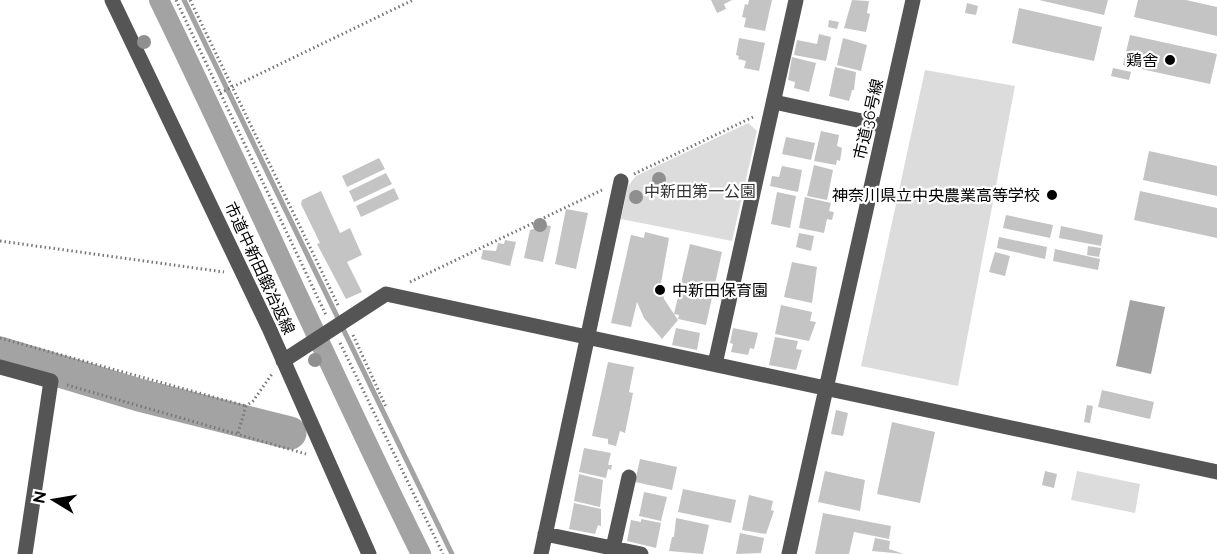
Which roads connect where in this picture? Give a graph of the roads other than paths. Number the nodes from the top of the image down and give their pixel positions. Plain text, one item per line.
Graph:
1 (112, 0) edge
2 (796, 0) edge
3 (913, 0) edge
4 (774, 102) junction
5 (885, 126) junction
6 (621, 181) road end
7 (586, 337) junction
8 (283, 361) junction
9 (715, 364) junction
10 (0, 367) edge
11 (827, 387) junction
12 (1217, 472) edge
13 (629, 477) dead end
14 (545, 534) junction
15 (613, 548) junction
16 (25, 554) edge
17 (369, 554) edge
18 (541, 554) edge
19 (641, 554) edge
20 (789, 554) edge

1 - 8 street, 市道中新田鍛冶返線
2 - 4 street
3 - 5 street, 市道36号線
4 - 5 street
4 - 9 street
5 - 11 street, 市道36号線
6 - 7 street
7 - 8 street
7 - 9 street
7 - 14 street
8 - 17 street, 市道中新田鍛冶返線
9 - 11 street
10 - 16 street
11 - 12 street
11 - 20 street, 市道36号線
13 - 15 street
14 - 15 street
14 - 18 street
15 - 19 street

